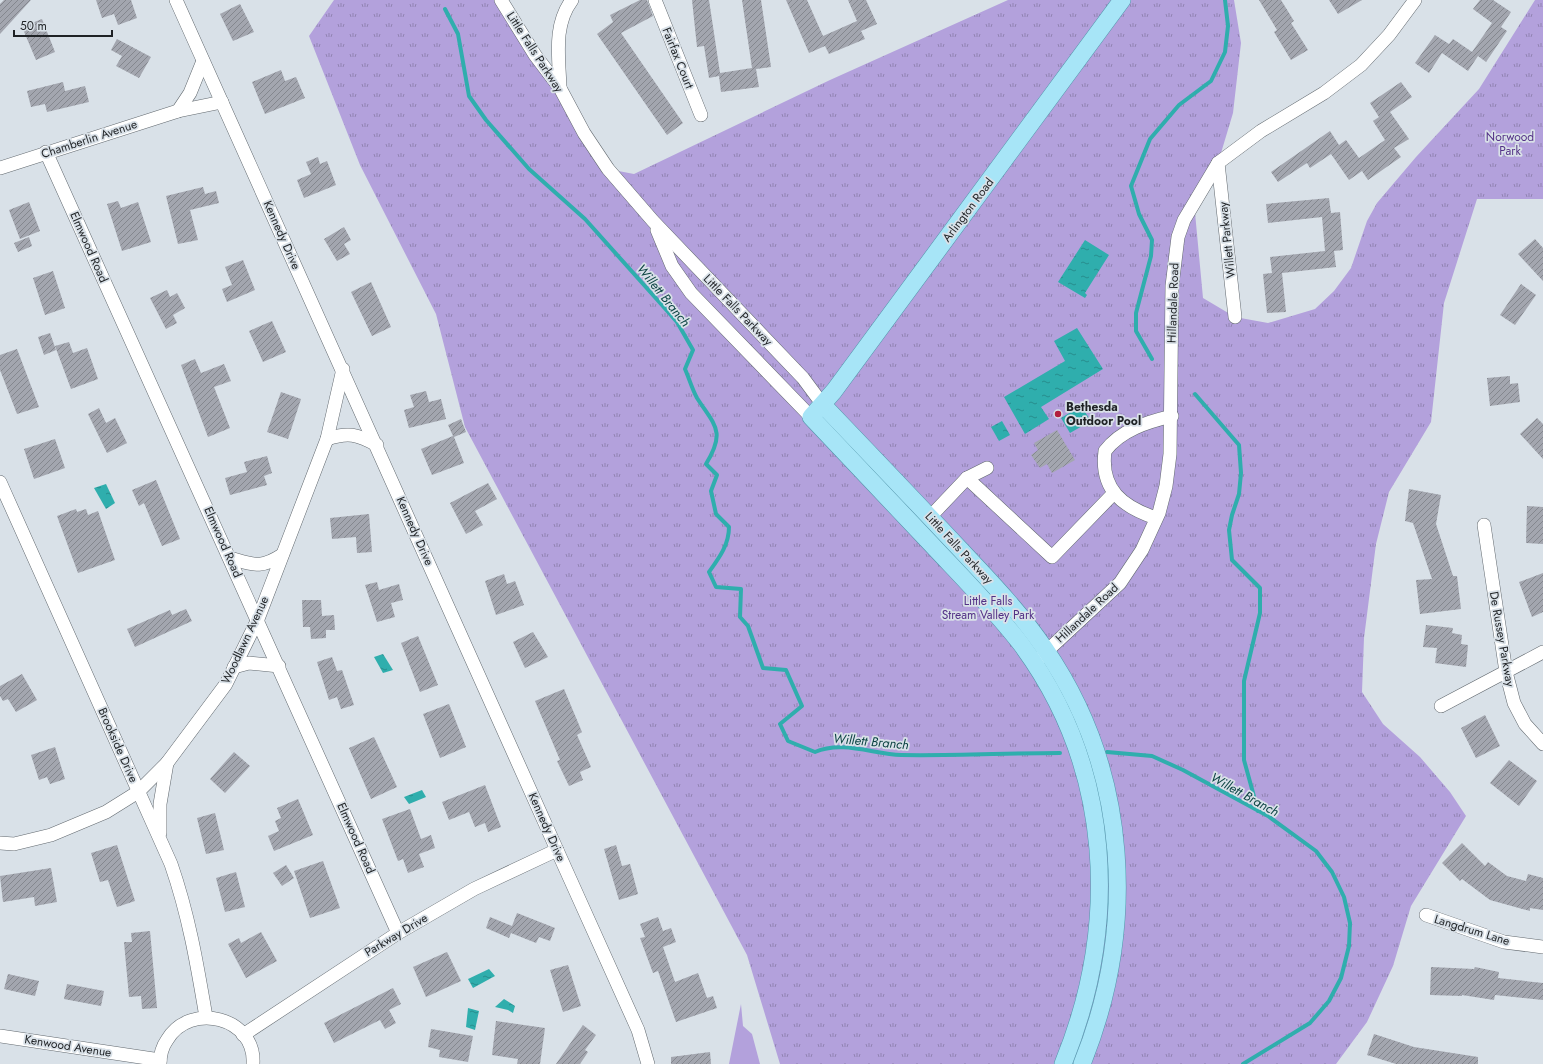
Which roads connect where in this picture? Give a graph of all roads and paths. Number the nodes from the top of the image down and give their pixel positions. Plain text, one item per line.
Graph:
1 (176, 0) edge
2 (501, 0) edge
3 (572, 0) edge
4 (656, 0) edge
5 (1122, 0) edge
6 (1415, 0) edge
7 (203, 61) junction
8 (560, 88) junction
9 (222, 102) junction
10 (178, 111) junction
11 (701, 115) dead end
12 (46, 152) junction
13 (1218, 163) junction
14 (0, 168) edge
15 (653, 221) junction
16 (1235, 317) dead end
17 (342, 369) junction
18 (823, 405) junction
19 (1172, 416) junction
20 (811, 417) junction
21 (327, 439) junction
22 (377, 445) junction
23 (987, 468) dead end
24 (967, 478) junction
25 (0, 482) edge
26 (1113, 494) junction
27 (930, 517) junction
28 (1156, 518) junction
29 (1484, 525) dead end
30 (282, 555) junction
31 (230, 558) junction
32 (258, 619) junction
33 (1047, 651) junction
34 (1543, 652) edge
35 (1034, 663) junction
36 (279, 666) junction
37 (234, 667) junction
38 (1506, 672) junction
39 (1441, 706) dead end
40 (1543, 744) edge
41 (167, 763) junction
42 (138, 792) junction
43 (160, 838) junction
44 (0, 843) edge
45 (557, 850) junction
46 (1426, 915) dead end
47 (398, 932) junction
48 (1543, 947) edge
49 (206, 1017) junction
50 (243, 1035) junction
51 (0, 1036) edge
52 (160, 1062) edge
53 (252, 1064) edge
54 (648, 1064) edge
55 (1063, 1064) edge
56 (1082, 1064) edge

1 - 7 street, Kennedy Drive
2 - 8 street, Little Falls Parkway
3 - 8 street
4 - 11 street, Fairfax Court
5 - 18 main road, Arlington Road
6 - 13 street, Hillandale Road
7 - 9 street, Kennedy Drive
7 - 10 street
8 - 15 street, Little Falls Parkway
9 - 10 street, Chamberlin Avenue
9 - 17 street, Kennedy Drive
10 - 12 street, Chamberlin Avenue
12 - 14 street, Chamberlin Avenue
12 - 31 street, Elmwood Road
13 - 16 street, Willett Parkway
13 - 19 street, Hillandale Road
15 - 18 street, Little Falls Parkway
15 - 20 street, Little Falls Parkway
17 - 21 street, Woodlawn Avenue
17 - 22 street, Kennedy Drive
18 - 20 main road, Arlington Road
18 - 27 main road, Little Falls Parkway
19 - 26 street
19 - 28 street, Hillandale Road
20 - 35 main road, Little Falls Parkway
21 - 22 street
21 - 30 street, Woodlawn Avenue
22 - 45 street, Kennedy Drive
23 - 24 street
24 - 26 street
24 - 27 street
25 - 42 street, Brookside Drive
26 - 28 street
27 - 33 main road, Little Falls Parkway
28 - 33 street, Hillandale Road
29 - 38 street, De Russey Parkway
30 - 31 street
30 - 32 street, Woodlawn Avenue
31 - 32 street, Elmwood Road
32 - 36 street, Elmwood Road
32 - 37 street, Woodlawn Avenue
33 - 35 street, Hillandale Road
33 - 56 main road, Little Falls Parkway
34 - 38 street
35 - 55 main road, Little Falls Parkway
36 - 37 street
36 - 47 street, Elmwood Road
37 - 41 street, Woodlawn Avenue
38 - 39 street
38 - 40 street, De Russey Parkway
41 - 42 street, Woodlawn Avenue
41 - 43 street
42 - 43 street, Brookside Drive
42 - 44 street, Woodlawn Avenue
43 - 49 street, Brookside Drive
45 - 47 street, Parkway Drive
45 - 54 street, Kennedy Drive
46 - 48 street, Langdrum Lane
47 - 50 street, Parkway Drive
49 - 50 street
49 - 52 street
50 - 53 street
51 - 52 street, Kenwood Avenue

